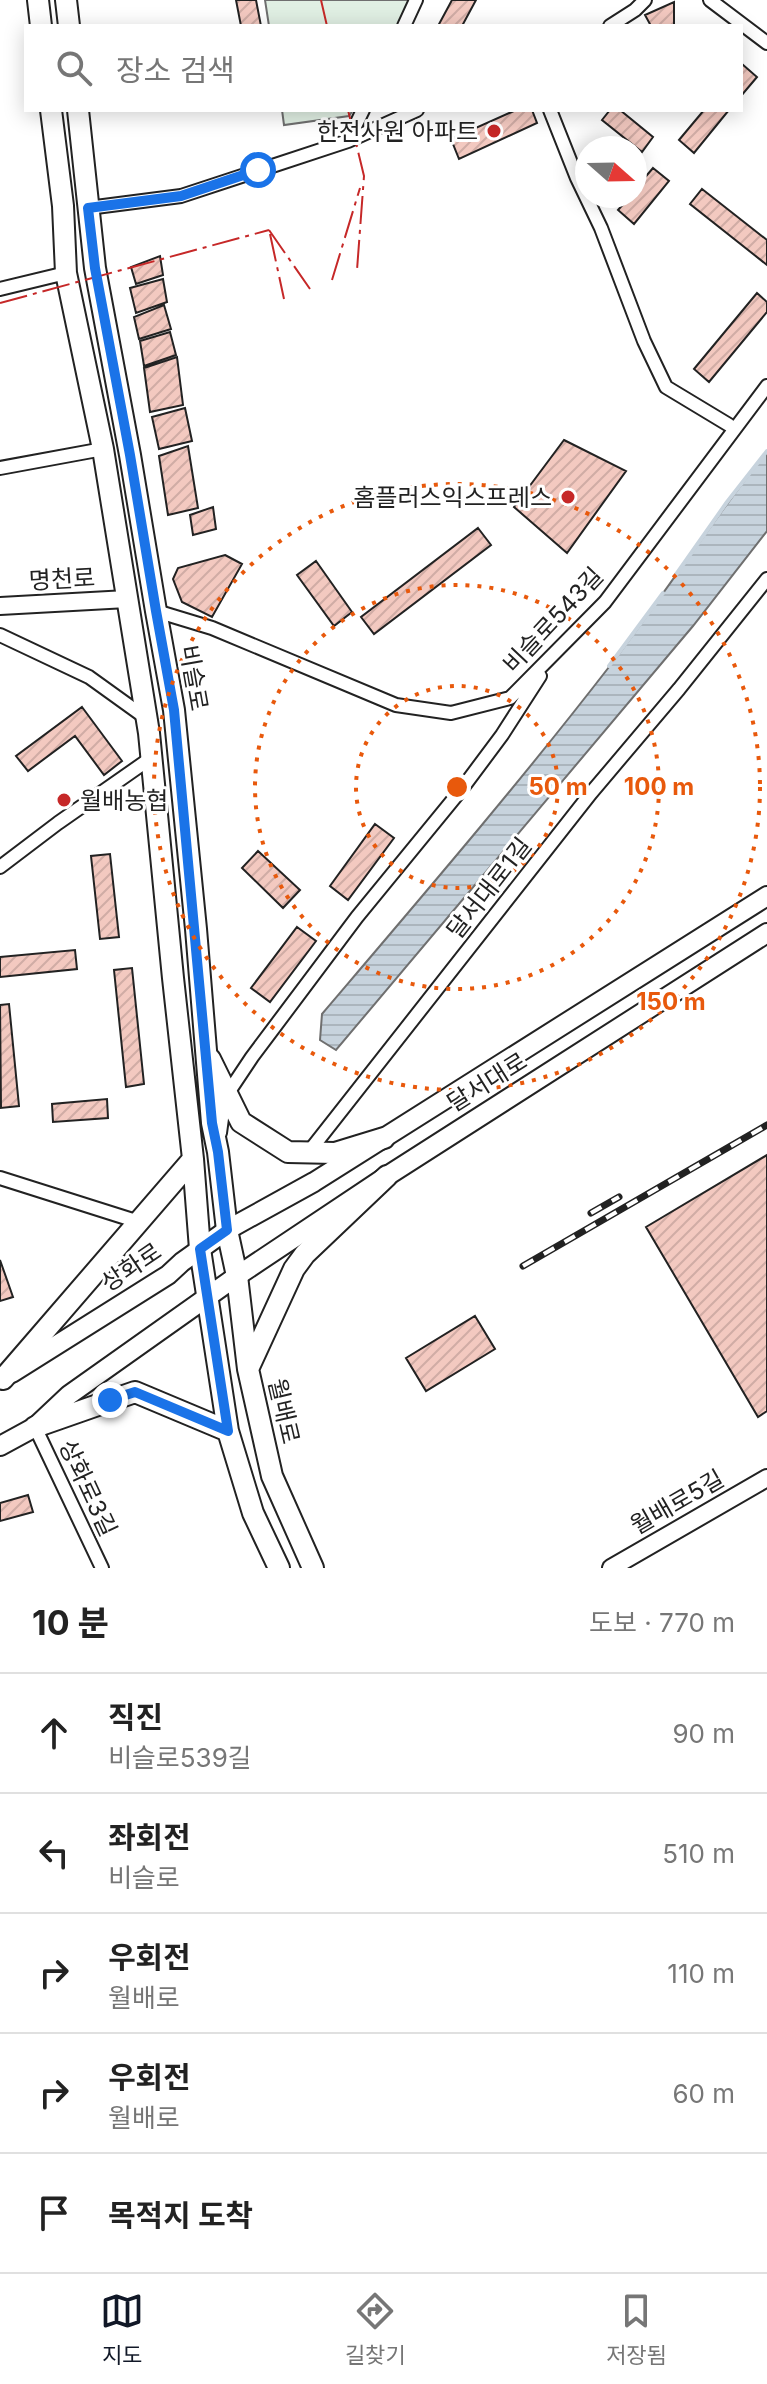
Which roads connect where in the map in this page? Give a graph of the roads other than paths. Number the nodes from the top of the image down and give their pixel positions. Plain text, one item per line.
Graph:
1 (38, 0) edge
2 (66, 0) edge
3 (416, 0) edge
4 (645, 0) edge
5 (710, 0) edge
6 (41, 24) edge
7 (69, 24) edge
8 (405, 24) edge
9 (613, 24) edge
10 (742, 24) edge
11 (743, 25) edge
12 (767, 43) edge
13 (51, 112) edge
14 (78, 112) edge
15 (362, 112) edge
16 (413, 112) edge
17 (551, 112) edge
18 (348, 141) junction
19 (88, 208) junction
20 (66, 273) junction
21 (0, 289) edge
22 (767, 386) edge
23 (729, 425) dead end
24 (103, 449) junction
25 (0, 468) edge
26 (767, 579) edge
27 (127, 599) junction
28 (0, 606) edge
29 (156, 611) junction
30 (0, 635) edge
31 (557, 650) junction
32 (147, 719) junction
33 (151, 758) junction
34 (0, 867) edge
35 (767, 896) edge
36 (767, 933) edge
37 (205, 1050) junction
38 (228, 1093) junction
39 (384, 1138) junction
40 (218, 1152) junction
41 (308, 1153) junction
42 (193, 1159) junction
43 (387, 1176) junction
44 (0, 1178) edge
45 (290, 1196) joint
46 (139, 1222) junction
47 (227, 1230) junction
48 (200, 1249) junction
49 (235, 1267) junction
50 (208, 1297) junction
51 (248, 1369) junction
52 (2, 1380) edge
53 (35, 1427) junction
54 (228, 1431) junction
55 (0, 1446) edge
56 (767, 1478) edge
57 (102, 1568) edge
58 (279, 1568) edge
59 (313, 1568) edge
60 (611, 1568) edge

1 - 6 main road
2 - 7 main road
3 - 8 street
4 - 9 street
5 - 10 street
11 - 12 street
13 - 20 main road
14 - 19 main road, 비슬로
15 - 18 street
16 - 18 street
17 - 23 street
18 - 19 street
19 - 29 main road, 비슬로
20 - 21 street
20 - 24 main road
22 - 31 street, 비슬로543길
24 - 25 street
24 - 27 main road
26 - 41 street, 달서대로1길
27 - 28 street, 명천로
27 - 32 main road
29 - 31 street, 비슬로543길
29 - 37 main road, 비슬로
30 - 32 street
31 - 38 street
32 - 33 main road
33 - 34 street
33 - 42 main road
35 - 39 main road, 달서대로
36 - 43 main road, 달서대로
37 - 38 main road
37 - 40 main road, 비슬로
38 - 40 street
38 - 41 main road
39 - 41 main road
39 - 45 main road, 달서대로
40 - 47 main road, 비슬로
42 - 46 main road
42 - 48 main road
43 - 49 main road, 달서대로
43 - 51 main road
44 - 46 street
45 - 47 main road, 상화로
46 - 52 main road
47 - 48 main road, 상화로
47 - 49 main road, 비슬로
48 - 50 main road
48 - 52 main road, 상화로
49 - 50 main road
49 - 51 main road, 월배로
50 - 53 main road
50 - 54 main road
51 - 59 main road, 월배로
53 - 54 main road
53 - 55 main road
53 - 57 street, 상화로3길
54 - 58 main road
56 - 60 street, 월배로5길

